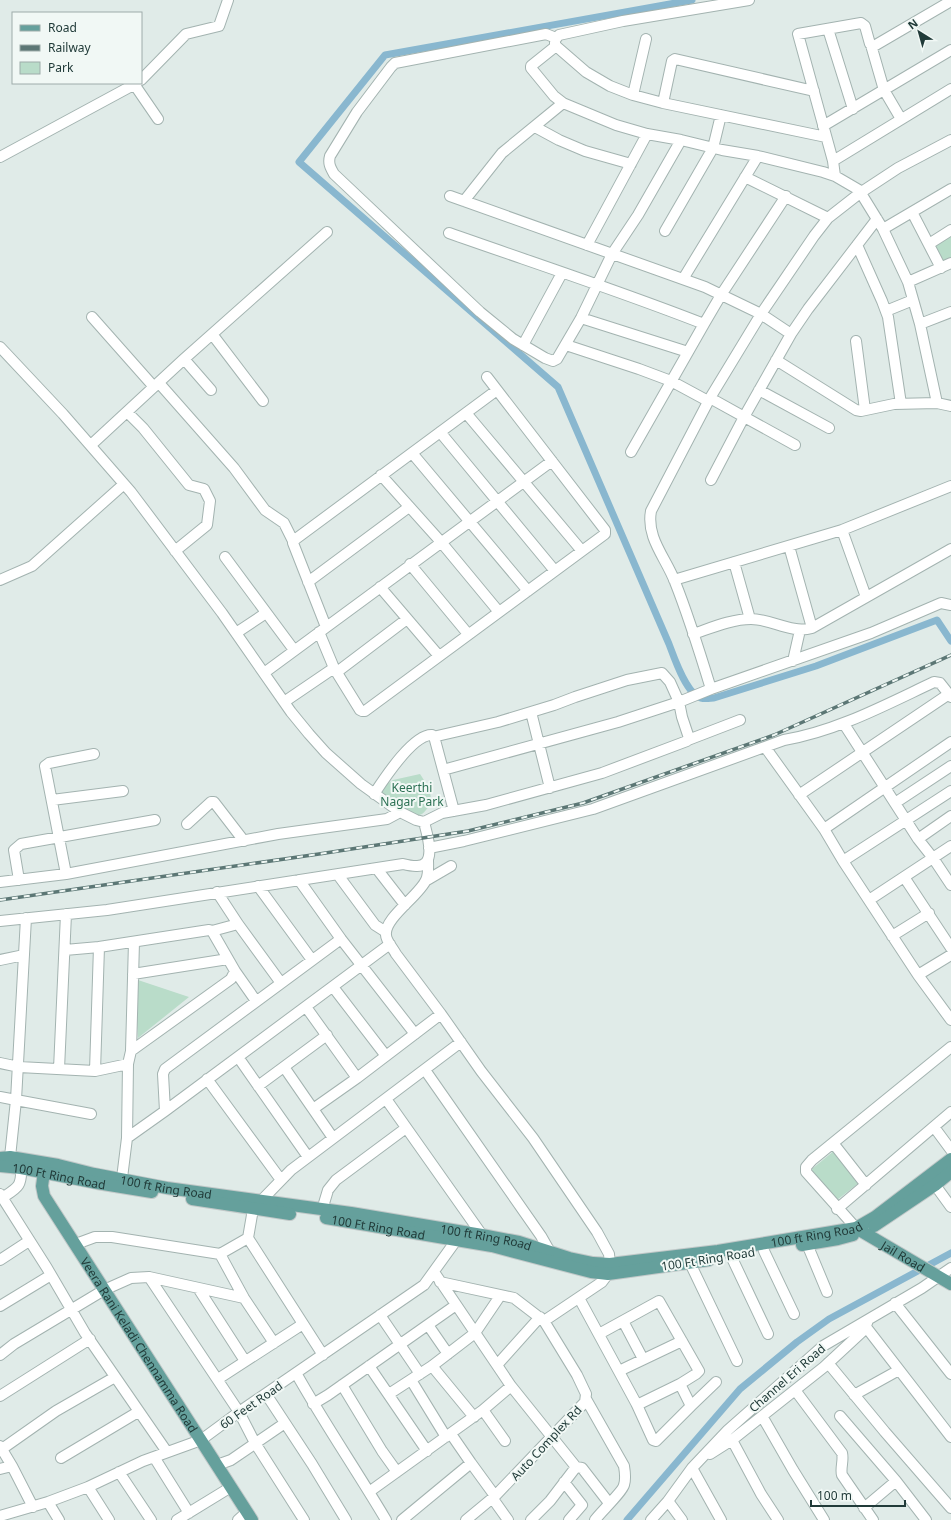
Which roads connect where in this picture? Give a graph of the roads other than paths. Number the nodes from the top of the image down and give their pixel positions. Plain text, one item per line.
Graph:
1 (228, 0) edge
2 (749, 0) edge
3 (951, 1) edge
4 (828, 29) junction
5 (646, 39) dead end
6 (556, 42) junction
7 (871, 45) junction
8 (951, 50) edge
9 (142, 77) edge
10 (133, 84) edge
11 (138, 84) edge
12 (951, 89) edge
13 (884, 90) junction
14 (814, 91) junction
15 (633, 95) junction
16 (563, 103) junction
17 (663, 103) junction
18 (852, 109) junction
19 (721, 115) junction
20 (158, 119) dead end
21 (901, 119) junction
22 (823, 126) junction
23 (535, 127) junction
24 (647, 134) junction
25 (826, 137) junction
26 (681, 140) junction
27 (951, 140) edge
28 (713, 148) junction
29 (758, 156) junction
30 (0, 157) edge
31 (833, 161) junction
32 (631, 164) junction
33 (835, 176) junction
34 (745, 177) junction
35 (951, 189) edge
36 (860, 193) junction
37 (450, 196) dead end
38 (786, 196) junction
39 (464, 201) junction
40 (912, 212) junction
41 (828, 218) junction
42 (877, 218) junction
43 (883, 229) junction
44 (951, 230) edge
45 (665, 231) dead end
46 (327, 232) dead end
47 (449, 233) dead end
48 (929, 244) junction
49 (586, 245) junction
50 (857, 245) junction
51 (612, 254) junction
52 (951, 263) edge
53 (941, 268) junction
54 (562, 273) junction
55 (683, 279) junction
56 (908, 282) junction
57 (598, 284) junction
58 (721, 295) junction
59 (913, 300) junction
60 (886, 311) junction
61 (951, 312) edge
62 (761, 314) junction
63 (92, 317) dead end
64 (581, 318) junction
65 (704, 324) junction
66 (920, 324) junction
67 (212, 334) junction
68 (791, 334) junction
69 (856, 341) dead end
70 (524, 345) junction
71 (566, 345) junction
72 (0, 347) edge
73 (688, 352) junction
74 (184, 359) junction
75 (776, 360) junction
76 (487, 377) dead end
77 (671, 381) junction
78 (156, 385) junction
79 (211, 390) dead end
80 (497, 390) junction
81 (759, 390) junction
82 (709, 400) junction
83 (263, 401) dead end
84 (937, 403) junction
85 (901, 404) junction
86 (951, 406) edge
87 (865, 410) junction
88 (127, 412) junction
89 (466, 413) junction
90 (744, 417) junction
91 (829, 428) dead end
92 (440, 432) junction
93 (91, 445) junction
94 (795, 445) dead end
95 (631, 452) dead end
96 (412, 453) junction
97 (552, 461) junction
98 (381, 475) junction
99 (711, 480) dead end
100 (524, 481) junction
101 (124, 484) junction
102 (951, 486) edge
103 (497, 500) junction
104 (409, 507) junction
105 (470, 520) junction
106 (842, 530) junction
107 (293, 541) junction
108 (441, 542) junction
109 (789, 546) junction
110 (951, 549) edge
111 (175, 551) junction
112 (582, 551) junction
113 (225, 556) dead end
114 (734, 562) junction
115 (410, 564) junction
116 (555, 570) junction
117 (0, 580) edge
118 (674, 580) junction
119 (308, 582) junction
120 (380, 587) junction
121 (528, 590) junction
122 (866, 597) junction
123 (951, 605) edge
124 (499, 612) junction
125 (266, 613) junction
126 (407, 619) junction
127 (750, 619) junction
128 (812, 628) junction
129 (322, 629) junction
130 (800, 630) junction
131 (236, 633) junction
132 (468, 634) junction
133 (693, 634) junction
134 (294, 650) junction
135 (439, 656) junction
136 (793, 661) junction
137 (335, 670) junction
138 (264, 673) junction
139 (712, 689) junction
140 (950, 696) edge
141 (284, 702) junction
142 (679, 702) junction
143 (531, 712) junction
144 (740, 720) dead end
145 (844, 724) junction
146 (435, 737) junction
147 (688, 740) junction
148 (951, 742) edge
149 (539, 744) junction
150 (765, 747) junction
151 (863, 752) junction
152 (94, 754) dead end
153 (951, 766) edge
154 (443, 770) junction
155 (550, 788) junction
156 (885, 788) junction
157 (123, 791) dead end
158 (951, 791) edge
159 (374, 794) junction
160 (800, 795) junction
161 (52, 800) junction
162 (895, 803) junction
163 (454, 811) junction
164 (400, 812) junction
165 (951, 816) edge
166 (155, 820) dead end
167 (906, 821) junction
168 (424, 822) junction
169 (188, 824) dead end
170 (824, 828) junction
171 (58, 837) junction
172 (918, 839) junction
173 (244, 840) junction
174 (951, 846) edge
175 (428, 854) junction
176 (933, 858) junction
177 (843, 861) junction
178 (451, 866) dead end
179 (377, 869) junction
180 (66, 874) junction
181 (338, 875) junction
182 (904, 877) junction
183 (19, 880) junction
184 (299, 880) junction
185 (426, 880) junction
186 (0, 882) edge
187 (951, 885) edge
188 (258, 886) junction
189 (218, 892) junction
190 (868, 900) junction
191 (405, 905) junction
192 (928, 913) junction
193 (66, 914) junction
194 (26, 918) junction
195 (0, 921) edge
196 (238, 924) junction
197 (212, 931) junction
198 (386, 932) junction
199 (892, 936) junction
200 (341, 938) junction
201 (134, 942) junction
202 (390, 944) junction
203 (99, 947) junction
204 (951, 948) edge
205 (64, 950) junction
206 (24, 955) junction
207 (951, 955) edge
208 (228, 959) junction
209 (0, 960) edge
210 (312, 960) junction
211 (362, 966) junction
212 (235, 971) junction
213 (133, 974) junction
214 (918, 975) junction
215 (281, 983) junction
216 (333, 987) junction
217 (256, 1001) junction
218 (306, 1007) junction
219 (947, 1007) edge
220 (441, 1014) junction
221 (951, 1020) edge
222 (415, 1034) junction
223 (327, 1035) junction
224 (461, 1042) junction
225 (951, 1047) edge
226 (131, 1051) junction
227 (386, 1056) junction
228 (238, 1057) junction
229 (0, 1064) edge
230 (128, 1064) junction
231 (19, 1067) junction
232 (284, 1067) junction
233 (59, 1069) junction
234 (424, 1070) junction
235 (95, 1071) junction
236 (357, 1078) junction
237 (207, 1080) junction
238 (258, 1086) junction
239 (0, 1097) edge
240 (386, 1099) junction
241 (16, 1100) junction
242 (313, 1109) junction
243 (166, 1111) junction
244 (951, 1112) edge
245 (91, 1114) dead end
246 (934, 1127) junction
247 (406, 1128) junction
248 (127, 1138) junction
249 (333, 1138) junction
250 (834, 1143) junction
251 (951, 1150) edge
252 (308, 1157) junction
253 (951, 1160) edge
254 (2, 1162) edge
255 (21, 1168) junction
256 (45, 1168) junction
257 (951, 1172) edge
258 (122, 1178) junction
259 (281, 1180) junction
260 (866, 1185) junction
261 (935, 1185) junction
262 (1, 1196) edge
263 (257, 1205) junction
264 (951, 1207) edge
265 (837, 1209) junction
266 (322, 1210) junction
267 (4, 1211) edge
268 (859, 1230) junction
269 (482, 1235) junction
270 (460, 1236) junction
271 (248, 1238) junction
272 (29, 1241) junction
273 (76, 1244) junction
274 (807, 1244) junction
275 (764, 1251) junction
276 (550, 1252) junction
277 (220, 1254) junction
278 (731, 1256) junction
279 (0, 1260) edge
280 (690, 1263) junction
281 (951, 1268) edge
282 (610, 1269) junction
283 (434, 1272) junction
284 (935, 1274) junction
285 (51, 1275) junction
286 (149, 1277) junction
287 (440, 1282) junction
288 (951, 1284) edge
289 (198, 1288) junction
290 (104, 1290) junction
291 (828, 1292) dead end
292 (500, 1296) junction
293 (244, 1298) junction
294 (579, 1298) junction
295 (895, 1303) junction
296 (456, 1305) junction
297 (0, 1306) edge
298 (71, 1310) junction
299 (794, 1314) dead end
300 (380, 1316) junction
301 (542, 1319) junction
302 (623, 1321) junction
303 (867, 1323) junction
304 (304, 1324) junction
305 (428, 1325) junction
306 (475, 1333) junction
307 (599, 1334) junction
308 (768, 1334) dead end
309 (90, 1340) junction
310 (682, 1341) junction
311 (274, 1343) junction
312 (400, 1345) junction
313 (448, 1354) junction
314 (0, 1355) edge
315 (323, 1355) junction
316 (643, 1359) junction
317 (245, 1361) junction
318 (737, 1361) dead end
319 (828, 1363) junction
320 (497, 1365) junction
321 (369, 1366) junction
322 (432, 1366) junction
323 (950, 1369) edge
324 (899, 1370) junction
325 (619, 1371) junction
326 (296, 1373) junction
327 (420, 1374) junction
328 (114, 1377) junction
329 (218, 1379) junction
330 (411, 1380) junction
331 (716, 1382) dead end
332 (680, 1384) junction
333 (342, 1385) junction
334 (511, 1386) junction
335 (795, 1390) junction
336 (266, 1394) junction
337 (389, 1394) junction
338 (854, 1395) junction
339 (0, 1396) edge
340 (586, 1399) junction
341 (313, 1404) junction
342 (637, 1404) junction
343 (691, 1406) junction
344 (483, 1410) junction
345 (138, 1412) junction
346 (239, 1412) junction
347 (762, 1416) junction
348 (840, 1416) dead end
349 (474, 1417) junction
350 (286, 1423) junction
351 (449, 1435) junction
352 (951, 1437) edge
353 (551, 1438) junction
354 (201, 1440) junction
355 (732, 1440) junction
356 (505, 1441) dead end
357 (255, 1443) junction
358 (1, 1448) edge
359 (427, 1451) junction
360 (167, 1452) junction
361 (154, 1457) junction
362 (61, 1458) dead end
363 (471, 1464) junction
364 (217, 1465) junction
365 (695, 1465) junction
366 (12, 1466) junction
367 (576, 1467) junction
368 (0, 1469) edge
369 (119, 1472) junction
370 (397, 1472) junction
371 (896, 1481) junction
372 (564, 1482) junction
373 (88, 1486) junction
374 (231, 1487) junction
375 (369, 1492) junction
376 (494, 1498) junction
377 (668, 1501) junction
378 (48, 1502) junction
379 (609, 1503) junction
380 (33, 1508) junction
381 (864, 1508) junction
382 (951, 1508) edge
383 (189, 1513) junction
384 (5, 1517) edge
385 (246, 1517) edge
386 (59, 1520) edge
387 (109, 1520) edge
388 (151, 1520) edge
389 (177, 1520) edge
390 (304, 1520) edge
391 (346, 1520) edge
392 (386, 1520) edge
393 (402, 1520) edge
394 (466, 1520) edge
395 (508, 1520) edge
396 (531, 1520) edge
397 (570, 1520) edge
398 (595, 1520) edge
399 (651, 1520) edge
400 (682, 1520) edge
401 (721, 1520) edge
402 (778, 1520) edge
403 (824, 1520) edge
404 (873, 1520) edge
405 (926, 1520) edge

1 - 9 street
2 - 6 street
3 - 7 street
4 - 7 street
4 - 14 street
4 - 18 street
5 - 15 street
6 - 15 street
6 - 16 street
6 - 70 street
7 - 13 street
8 - 13 street
10 - 30 street
11 - 20 street
12 - 21 street
13 - 18 street
13 - 21 street
14 - 17 street
14 - 22 street
15 - 17 street
16 - 23 street
16 - 24 street
17 - 19 street
18 - 22 street
19 - 25 street
19 - 28 street
21 - 31 street
22 - 25 street
23 - 32 street
23 - 39 street
24 - 26 street
24 - 32 street
25 - 31 street
26 - 28 street
26 - 51 street
27 - 36 street
28 - 29 street
28 - 45 street
29 - 33 street
29 - 34 street
31 - 33 street
32 - 49 street
33 - 36 street
34 - 38 street
34 - 55 street
35 - 40 street
36 - 41 street
36 - 42 street
37 - 39 street
38 - 41 street
38 - 58 street
39 - 49 street
40 - 43 street
40 - 48 street
41 - 62 street
42 - 43 street
42 - 50 street
43 - 56 street
44 - 48 street
46 - 67 street
47 - 54 street
48 - 53 street
49 - 51 street
50 - 60 street
50 - 68 street
51 - 55 street
51 - 57 street
52 - 53 street
53 - 56 street
54 - 57 street
54 - 70 street
55 - 58 street
56 - 59 street
57 - 64 street
57 - 65 street
58 - 62 street
58 - 65 street
59 - 60 street
59 - 66 street
60 - 85 street
61 - 66 street
62 - 68 street
62 - 82 street
63 - 78 street
64 - 71 street
64 - 73 street
65 - 73 street
66 - 84 street
67 - 74 street
67 - 83 street
68 - 75 street
69 - 87 street
70 - 71 street
71 - 77 street
72 - 93 street
73 - 77 street
74 - 78 street
74 - 79 street
75 - 81 street
75 - 87 street
76 - 80 street
77 - 82 street
77 - 95 street
78 - 88 street
78 - 107 street
80 - 89 street
80 - 97 street
81 - 90 street
81 - 91 street
82 - 90 street
82 - 118 street
84 - 85 street
84 - 86 street
85 - 87 street
88 - 93 street
88 - 111 street
89 - 92 street
89 - 100 street
90 - 94 street
90 - 99 street
92 - 96 street
92 - 103 street
93 - 101 street
96 - 98 street
96 - 105 street
97 - 100 street
97 - 112 street
98 - 104 street
98 - 107 street
100 - 103 street
100 - 112 street
101 - 111 street
101 - 117 street
102 - 106 street
103 - 105 street
103 - 116 street
104 - 108 street
104 - 119 street
105 - 108 street
105 - 121 street
106 - 109 street
106 - 122 street
107 - 119 street
108 - 115 street
108 - 124 street
109 - 114 street
109 - 128 street
110 - 122 street
111 - 131 street
112 - 116 street
113 - 125 street
114 - 118 street
114 - 127 street
115 - 120 street
115 - 132 street
116 - 121 street
118 - 133 street
119 - 129 street
120 - 126 street
120 - 129 street
121 - 124 street
122 - 128 street
123 - 136 street
124 - 132 street
125 - 131 street
125 - 134 street
126 - 135 street
126 - 137 street
127 - 130 street
127 - 133 street
128 - 130 street
129 - 134 street
129 - 137 street
130 - 136 street
131 - 138 street
132 - 135 street
133 - 139 street
134 - 138 street
135 - 137 street
136 - 139 street
137 - 141 street
138 - 141 street
139 - 142 street
140 - 145 street
140 - 151 street
141 - 159 street
142 - 143 street
142 - 147 street
142 - 149 street
143 - 146 street
143 - 149 street
144 - 147 street
145 - 150 street
145 - 151 street
146 - 154 street
146 - 159 street
147 - 155 street
148 - 156 street
149 - 154 street
149 - 155 street
150 - 160 street
150 - 175 street
151 - 156 street
151 - 160 street
152 - 161 street
153 - 162 street
154 - 163 street
155 - 163 street
156 - 162 street
156 - 170 street
157 - 161 street
158 - 167 street
159 - 164 street
160 - 170 street
161 - 171 street
162 - 167 street
163 - 168 street
164 - 168 street
164 - 173 street
165 - 172 street
166 - 171 street
167 - 172 street
167 - 177 street
168 - 175 street
169 - 173 street
170 - 177 street
171 - 180 street
171 - 183 street
172 - 176 street
173 - 180 street
174 - 176 street
175 - 179 street
175 - 185 street
176 - 182 street
176 - 187 street
177 - 190 street
178 - 185 street
179 - 181 street
179 - 191 street
180 - 183 street
181 - 184 street
181 - 198 street
182 - 190 street
182 - 192 street
183 - 186 street
184 - 188 street
184 - 200 street
185 - 191 street
188 - 189 street
188 - 210 street
189 - 193 street
189 - 196 street
190 - 199 street
191 - 198 street
192 - 199 street
192 - 204 street
193 - 194 street
193 - 205 street
194 - 195 street
194 - 206 street
196 - 197 street
196 - 215 street
197 - 201 street
197 - 208 street
198 - 202 street
199 - 214 street
200 - 210 street
200 - 211 street
201 - 203 street
201 - 213 street
202 - 211 street
202 - 220 street
203 - 205 street
203 - 235 street
205 - 233 street
206 - 209 street
206 - 231 street
207 - 214 street
208 - 212 street
208 - 213 street
210 - 215 street
211 - 216 street
211 - 222 street
212 - 217 street
212 - 226 street
213 - 226 street
214 - 219 street
215 - 217 street
216 - 218 street
216 - 227 street
217 - 243 street
218 - 223 street
218 - 228 street
219 - 221 street
220 - 222 street
220 - 224 street
222 - 227 street
223 - 232 street
223 - 236 street
224 - 234 street
224 - 282 street
225 - 250 street
226 - 230 street
227 - 236 street
228 - 237 street
228 - 238 street
229 - 231 street
230 - 235 street
230 - 248 street
231 - 233 street
231 - 241 street
232 - 238 street
232 - 242 street
233 - 235 street
234 - 240 street
234 - 276 street
236 - 242 street
237 - 243 street
237 - 259 street
238 - 252 street
239 - 241 street
240 - 247 street
240 - 249 street
241 - 245 street
241 - 254 street
242 - 249 street
243 - 248 street
244 - 246 street
246 - 251 street
246 - 260 street
247 - 266 street
247 - 269 street
248 - 258 street
249 - 252 street
250 - 260 street
250 - 265 street
252 - 259 street
253 - 268 main road, 100 ft Ring Road
254 - 255 main road, 100 Ft Ring Road
254 - 256 main road, 100 ft Ring Road
255 - 256 main road, 100 Ft Ring Road
255 - 262 street
256 - 258 main road, 100 ft Ring Road
256 - 263 main road, 100 Ft Ring Road
256 - 273 main road, Veera Rani Keladi Chennamma Road
257 - 261 main road, 100 Ft Ring Road
258 - 263 main road, 100 ft Ring Road
259 - 263 street
260 - 265 street
261 - 264 street
261 - 268 main road, 100 Ft Ring Road
262 - 267 street
263 - 266 main road, 100 ft Ring Road
263 - 270 main road, 100 Ft Ring Road
263 - 271 street
265 - 268 street
266 - 270 main road, 100 ft Ring Road
267 - 272 street
268 - 274 main road, 100 Ft Ring Road
268 - 282 main road, 100 ft Ring Road
268 - 284 main road, Jail Road
269 - 270 main road, 100 ft Ring Road
269 - 276 main road, 100 ft Ring Road
270 - 282 main road, 100 Ft Ring Road
270 - 283 street, 60 Feet Road
271 - 277 street
271 - 304 street
272 - 279 street
272 - 285 street
273 - 277 street
273 - 290 main road, Veera Rani Keladi Chennamma Road
274 - 275 main road, 100 Ft Ring Road
274 - 291 street
275 - 278 main road, 100 Ft Ring Road
275 - 299 street
276 - 282 main road, 100 ft Ring Road
277 - 293 street
278 - 280 main road, 100 Ft Ring Road
278 - 308 street
280 - 282 main road, 100 Ft Ring Road
280 - 318 street
281 - 284 street, Channel Eri Road
282 - 294 street
283 - 287 street
283 - 300 street, 60 Feet Road
284 - 288 main road, Jail Road
284 - 295 street, Channel Eri Road
285 - 297 street
285 - 298 street
286 - 289 street
286 - 290 street
286 - 329 street
287 - 292 street
287 - 296 street
289 - 293 street
289 - 317 street
290 - 298 street
290 - 354 main road, Veera Rani Keladi Chennamma Road
292 - 301 street
292 - 306 street
293 - 311 street
294 - 301 street
294 - 307 street
295 - 303 street, Channel Eri Road
295 - 323 street
296 - 305 street
296 - 306 street
298 - 309 street
298 - 314 street
300 - 312 street
300 - 315 street, 60 Feet Road
301 - 320 street
301 - 340 street, Auto Complex Rd
302 - 307 street
302 - 310 street
302 - 316 street
303 - 319 street
303 - 324 street
303 - 365 street, Channel Eri Road
304 - 311 street
304 - 315 street
305 - 312 street
305 - 313 street
306 - 313 street
306 - 320 street
307 - 325 street
309 - 328 street
309 - 339 street
310 - 316 street
310 - 332 street
311 - 317 street
312 - 321 street
312 - 327 street
313 - 322 street
315 - 326 street, 60 Feet Road
316 - 325 street
317 - 329 street
319 - 335 street
319 - 338 street
320 - 334 street
321 - 333 street
321 - 337 street
322 - 327 street
322 - 349 street
324 - 338 street
324 - 352 street
325 - 342 street
326 - 336 street, 60 Feet Road
326 - 341 street
327 - 330 street
328 - 345 street
328 - 358 street
329 - 346 street
330 - 337 street
330 - 351 street
331 - 343 street
332 - 342 street
332 - 343 street
333 - 341 street
333 - 370 street
334 - 344 street
334 - 353 street
335 - 347 street
335 - 381 street
336 - 346 street, 60 Feet Road
336 - 350 street
337 - 359 street
338 - 382 street
340 - 353 street, Auto Complex Rd
340 - 379 street
341 - 375 street
342 - 343 street
344 - 349 street
344 - 356 street
345 - 360 street
345 - 362 street
346 - 354 street, 60 Feet Road
346 - 357 street
347 - 355 street
347 - 403 street
348 - 371 street
349 - 351 street
350 - 357 street
350 - 391 street
351 - 359 street
351 - 363 street
353 - 367 street
353 - 376 street, Auto Complex Rd
354 - 360 street, 60 Feet Road
354 - 364 main road, Veera Rani Keladi Chennamma Road
355 - 365 street
355 - 402 street
357 - 364 street
357 - 390 street
358 - 366 street
359 - 370 street
360 - 361 street, 60 Feet Road
361 - 369 street, 60 Feet Road
361 - 383 street
363 - 376 street
363 - 393 street
364 - 374 main road, Veera Rani Keladi Chennamma Road
365 - 377 street, Channel Eri Road
365 - 401 street
366 - 368 street
366 - 380 street
367 - 372 street
367 - 379 street
369 - 373 street, 60 Feet Road
369 - 388 street
370 - 375 street
371 - 381 street
371 - 405 street
372 - 396 street
372 - 397 street
373 - 378 street, 60 Feet Road
373 - 387 street
374 - 383 street
374 - 385 main road, Veera Rani Keladi Chennamma Road
375 - 392 street
376 - 394 street, Auto Complex Rd
376 - 395 street
377 - 399 street, Channel Eri Road
377 - 400 street
378 - 380 street, 60 Feet Road
378 - 386 street
379 - 398 street
380 - 384 street, 60 Feet Road
381 - 404 street
383 - 389 street

